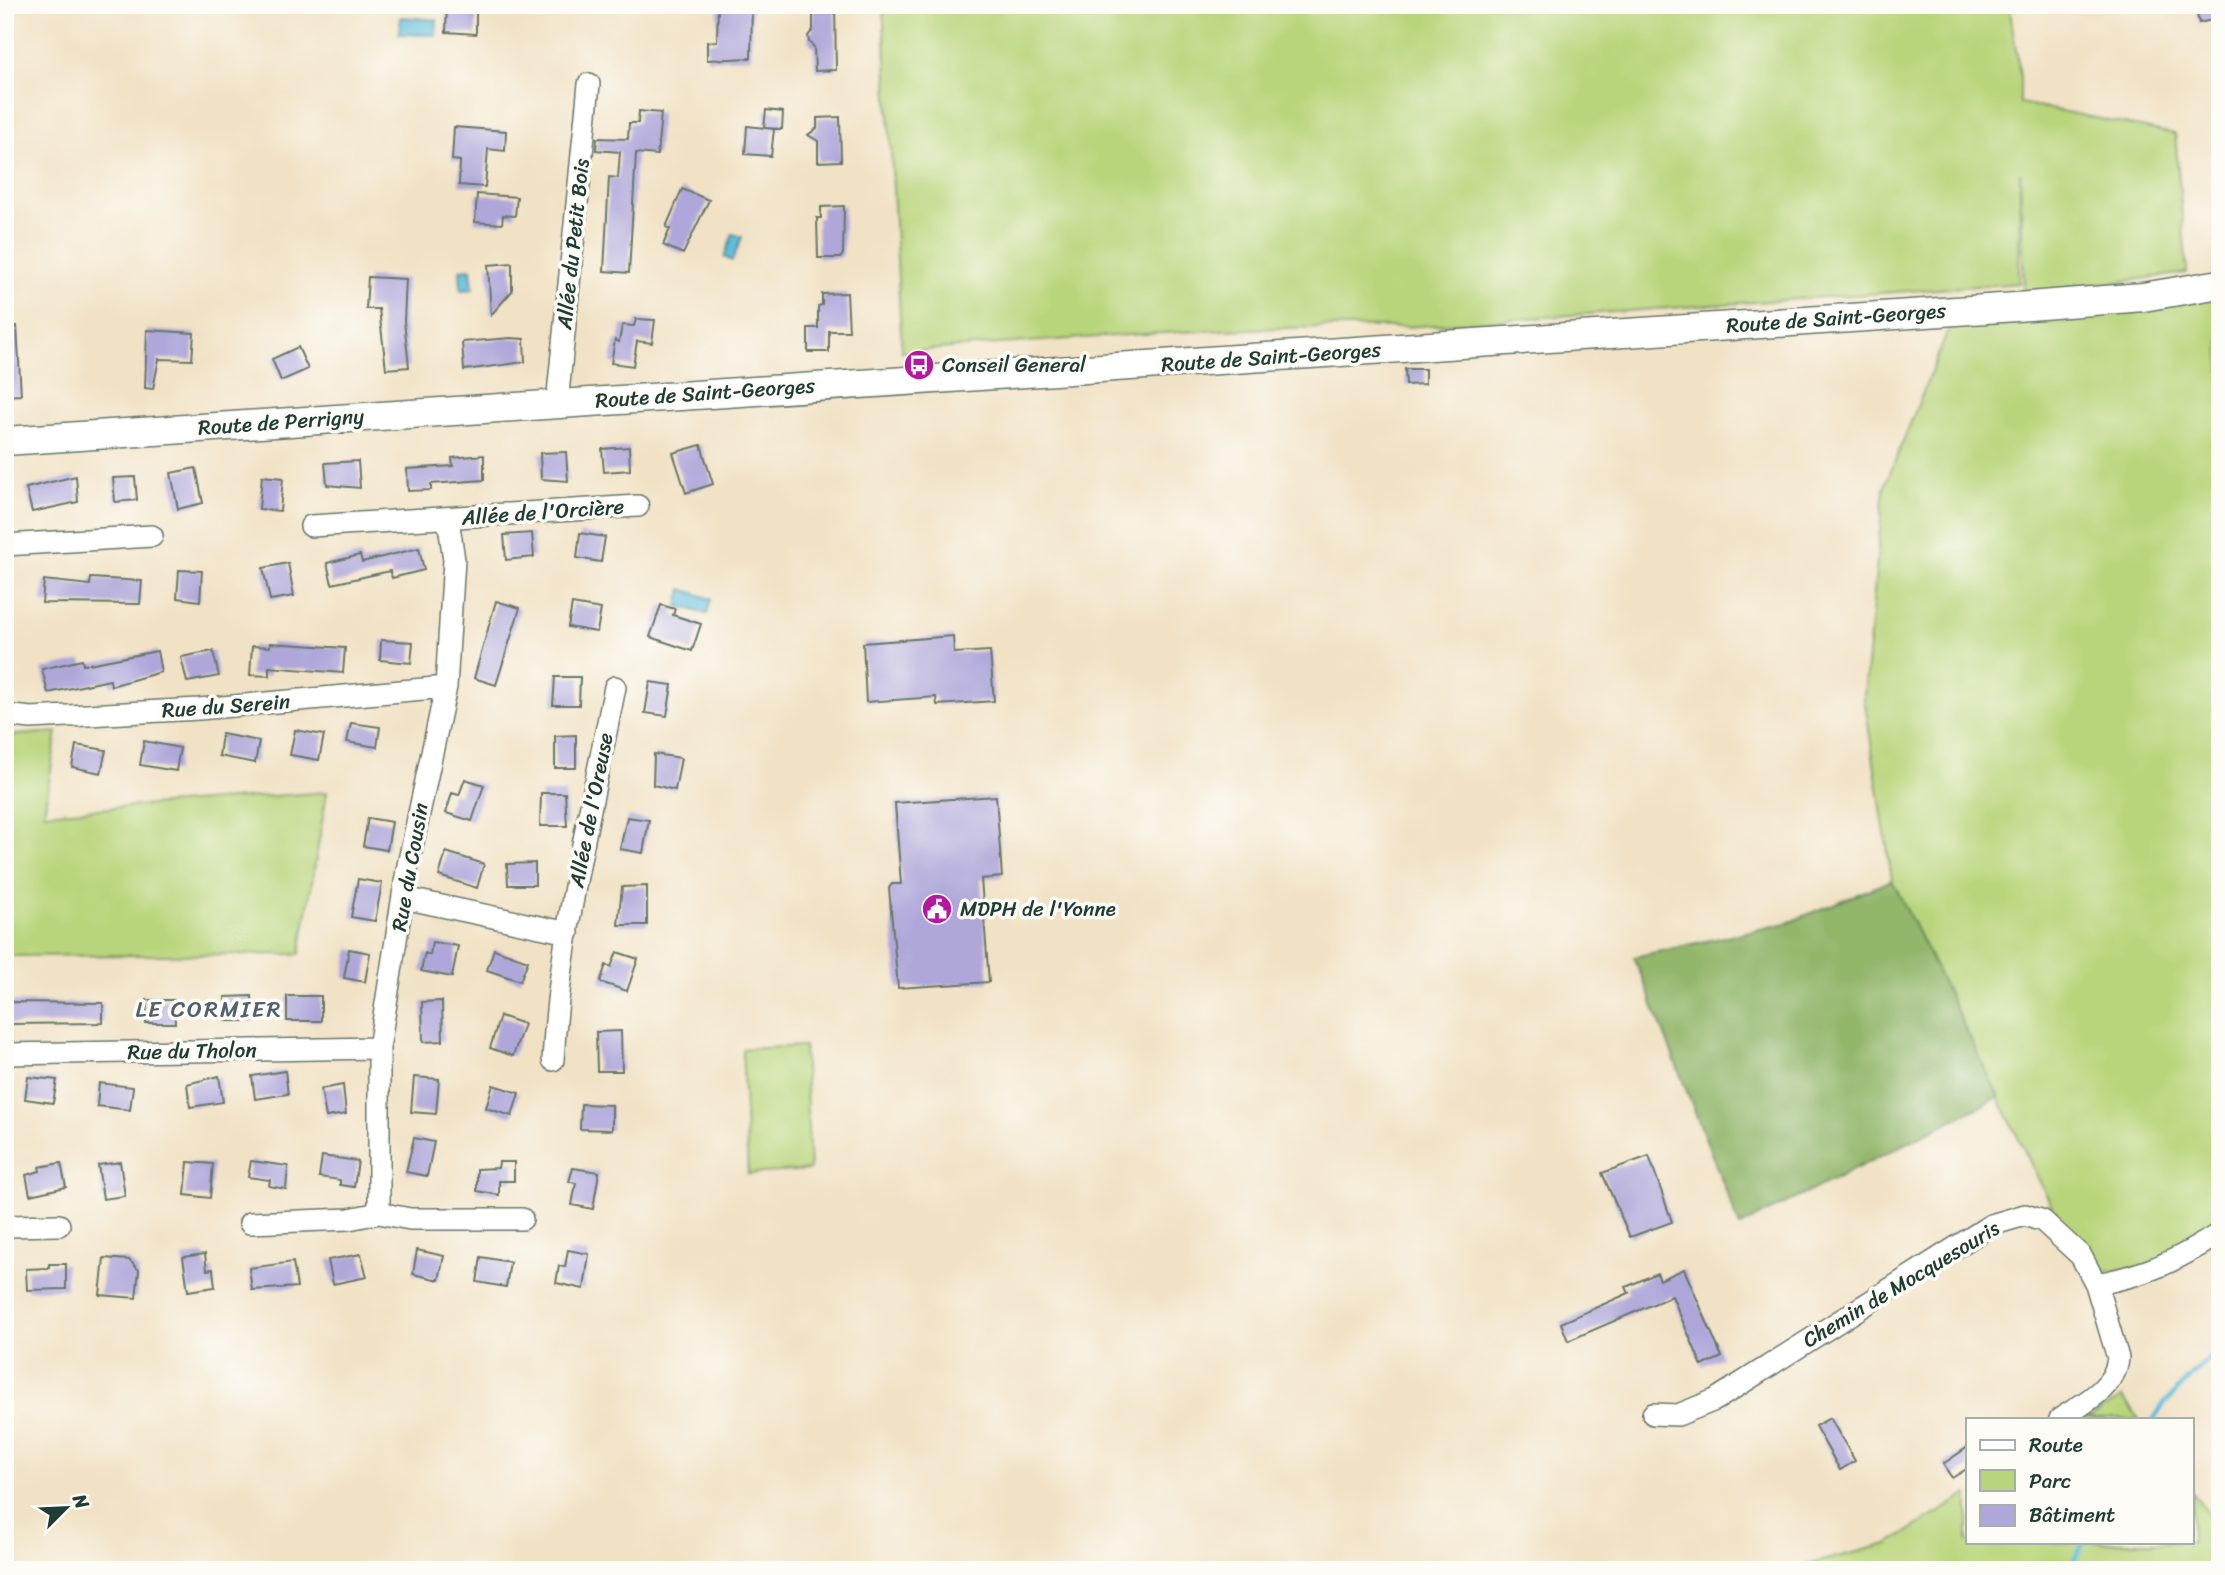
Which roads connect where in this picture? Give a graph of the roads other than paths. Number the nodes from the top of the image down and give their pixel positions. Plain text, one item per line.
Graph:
1 (589, 84) dead end
2 (2220, 284) edge
3 (557, 404) junction
4 (5, 441) edge
5 (638, 506) dead end
6 (448, 518) junction
7 (311, 526) dead end
8 (152, 536) dead end
9 (5, 545) edge
10 (446, 687) junction
11 (615, 687) dead end
12 (5, 715) edge
13 (404, 898) junction
14 (568, 933) junction
15 (379, 1048) junction
16 (5, 1054) edge
17 (553, 1060) dead end
18 (379, 1213) junction
19 (522, 1219) dead end
20 (250, 1223) dead end
21 (59, 1225) dead end
22 (5, 1226) edge
23 (2220, 1233) edge
24 (2096, 1284) junction
25 (1653, 1414) dead end
26 (2061, 1418) edge

1 - 3 street, Allée du Petit Bois
2 - 3 main road, Route de Saint-Georges
3 - 4 main road, Route de Perrigny
5 - 6 street, Allée de l'Orcière
6 - 7 street, Allée de l'Orcière
6 - 10 street, Allée de l'Orcière
8 - 9 street
10 - 12 street, Rue du Serein
10 - 13 street, Rue du Cousin
11 - 14 street, Allée de l'Oreuse
13 - 14 street
13 - 15 street, Rue du Cousin
14 - 17 street, Allée de l'Oreuse
15 - 16 street, Rue du Tholon
15 - 18 street, Rue du Cousin
18 - 19 street
18 - 20 street
21 - 22 street
23 - 24 street
24 - 25 street, Chemin de Mocquesouris
24 - 26 street, Chemin de Mocquesouris

